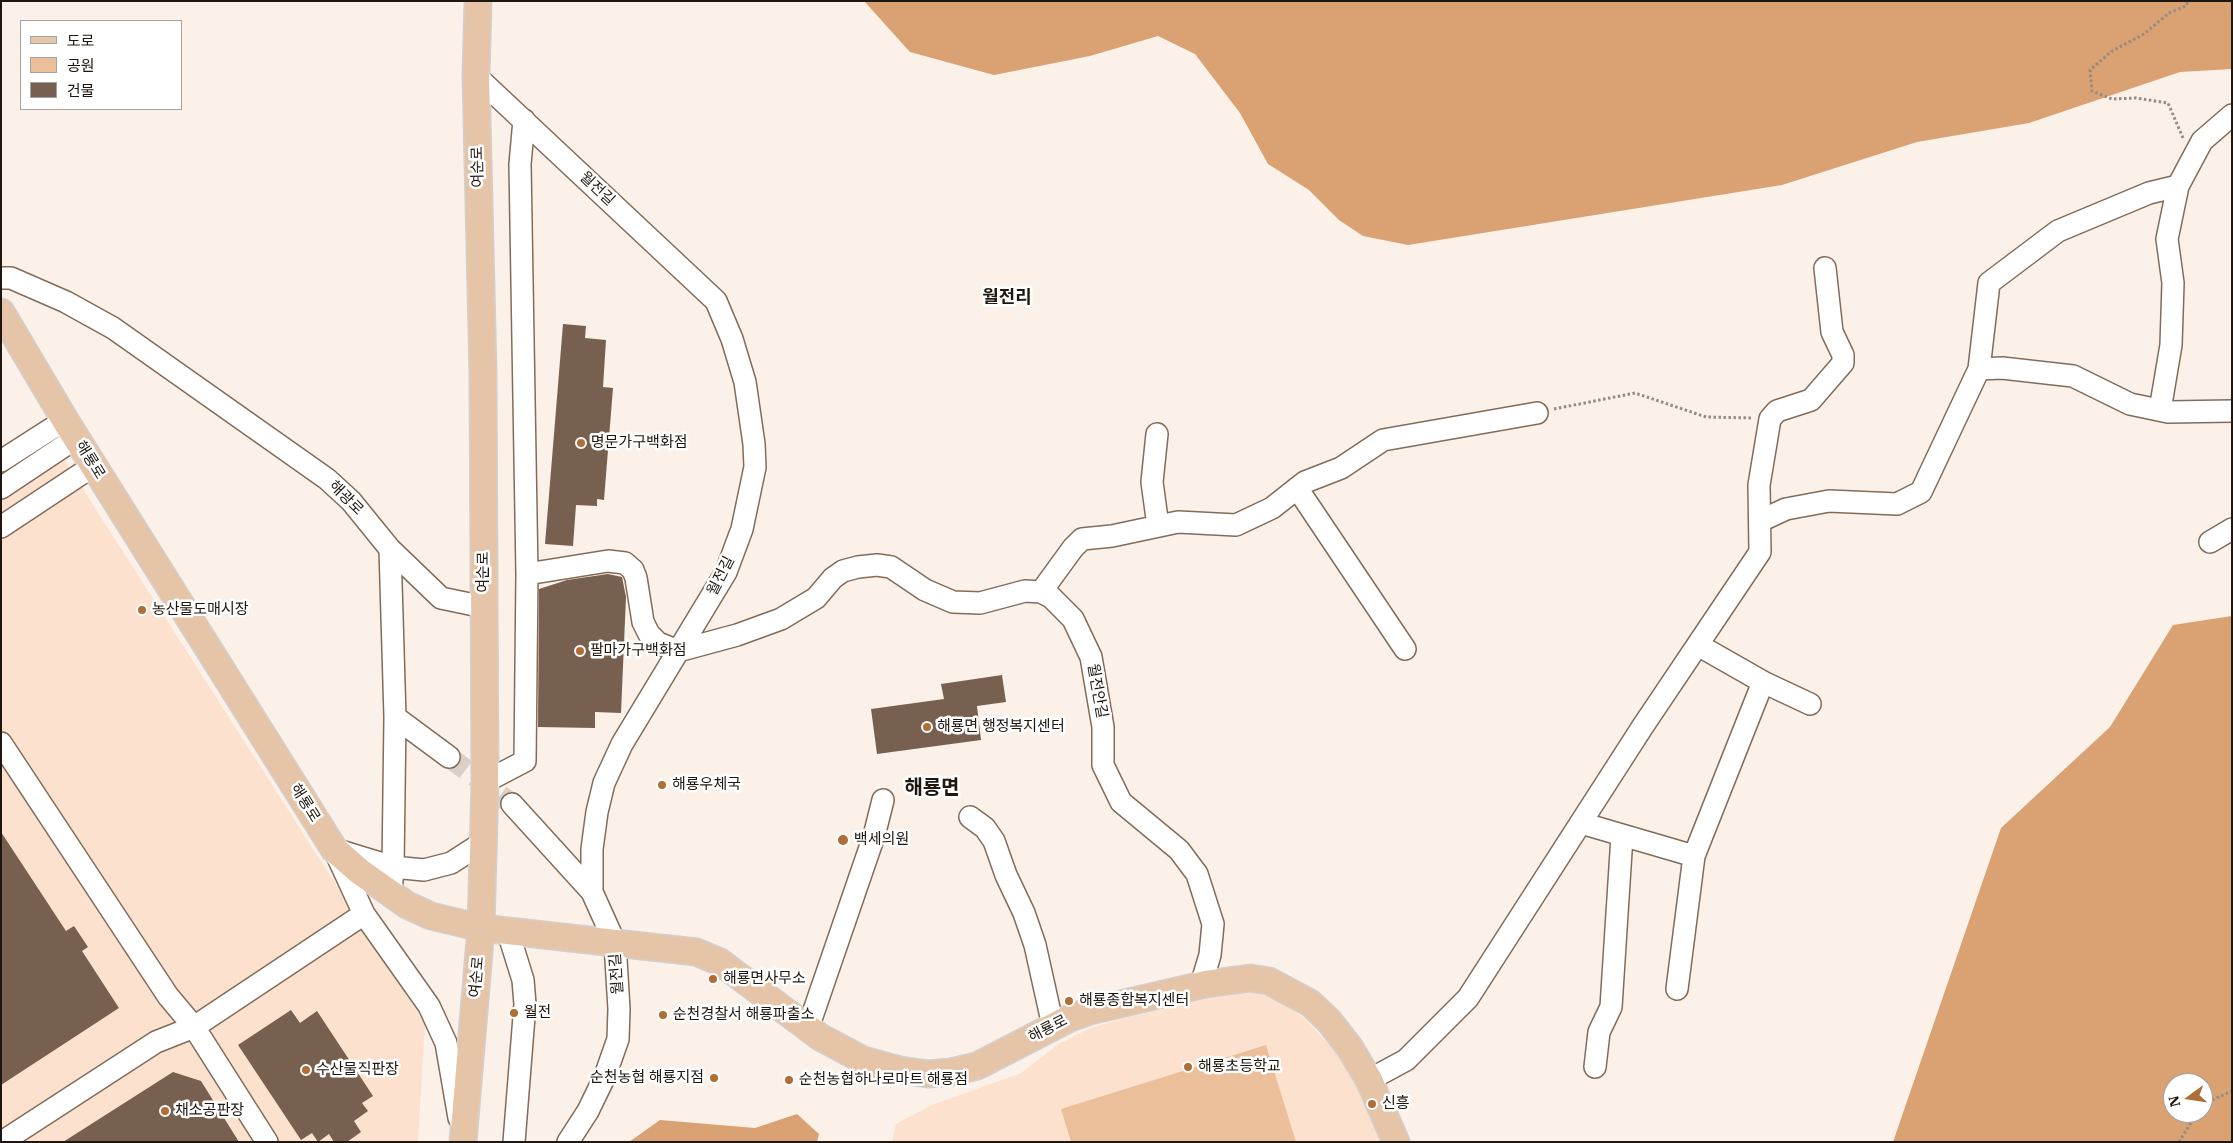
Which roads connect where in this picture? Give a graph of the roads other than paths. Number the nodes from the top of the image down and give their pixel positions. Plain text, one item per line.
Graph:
1 (478, 6) edge
2 (476, 76) junction
3 (2232, 116) edge
4 (524, 120) junction
5 (2178, 186) junction
6 (1825, 268) dead end
7 (1, 278) edge
8 (1, 312) edge
9 (1979, 369) junction
10 (2160, 410) junction
11 (2232, 410) edge
12 (1537, 413) road end
13 (71, 429) junction
14 (1157, 434) dead end
15 (1, 461) edge
16 (93, 466) junction
17 (1, 488) edge
18 (1297, 488) junction
19 (1760, 521) junction
20 (1158, 526) junction
21 (1, 527) edge
22 (2232, 529) edge
23 (2210, 542) dead end
24 (390, 549) junction
25 (527, 574) junction
26 (1041, 592) junction
27 (484, 607) junction
28 (1698, 645) junction
29 (1406, 649) dead end
30 (678, 651) junction
31 (1763, 682) junction
32 (1810, 704) dead end
33 (395, 717) junction
34 (1, 743) edge
35 (449, 757) tunnel mouth
36 (485, 782) junction
37 (883, 800) dead end
38 (512, 804) tunnel mouth
39 (970, 817) dead end
40 (1581, 823) junction
41 (1622, 836) junction
42 (482, 843) junction
43 (334, 849) junction
44 (1694, 856) junction
45 (393, 867) junction
46 (592, 892) junction
47 (391, 894) junction
48 (364, 914) junction
49 (481, 928) junction
50 (508, 932) junction
51 (615, 943) junction
52 (1201, 985) junction
53 (1677, 989) dead end
54 (1054, 1026) junction
55 (194, 1027) junction
56 (808, 1028) junction
57 (1595, 1067) dead end
58 (1369, 1080) junction
59 (2, 1142) edge
60 (267, 1142) edge
61 (463, 1142) edge
62 (514, 1142) edge
63 (568, 1142) edge
64 (1396, 1142) edge

1 - 2 main road, 여순로
2 - 4 street, 월전길
2 - 27 main road, 여순로
3 - 5 street
4 - 25 street
4 - 30 street, 월전길
5 - 9 street
5 - 10 street
6 - 19 street
7 - 24 street, 해광로
8 - 13 main road, 해룡로
9 - 10 street
9 - 19 street
10 - 11 street
12 - 18 street
13 - 15 street
13 - 16 main road, 해룡로
13 - 17 street
14 - 20 street
16 - 21 street
16 - 43 main road, 해룡로
18 - 20 street
18 - 29 street
19 - 28 street
20 - 26 street
22 - 23 street
24 - 27 street, 해광로
24 - 33 street
25 - 30 street
25 - 36 street
26 - 30 street
26 - 52 street, 월전안길
27 - 36 main road, 여순로
28 - 31 street
28 - 40 street
30 - 46 street, 월전길
31 - 32 street
31 - 44 street
33 - 35 street
33 - 45 street
34 - 55 street
36 - 42 main road, 여순로
37 - 56 street
38 - 46 street
39 - 54 street
40 - 41 street
40 - 58 street
41 - 44 street
41 - 57 street
42 - 45 street
42 - 49 main road, 여순로
43 - 45 street
43 - 47 main road, 해룡로
43 - 48 street
44 - 53 street
45 - 47 street
46 - 51 street, 월전길
47 - 49 main road, 해룡로
48 - 55 street
48 - 61 street
49 - 50 main road, 해룡로
49 - 61 main road, 여순로
50 - 51 main road, 해룡로
50 - 62 street
51 - 56 main road, 해룡로
51 - 63 street, 월전길
52 - 54 main road, 해룡로
52 - 58 main road, 해룡로
54 - 56 main road, 해룡로
55 - 59 street
55 - 60 street
58 - 64 main road, 해룡로

